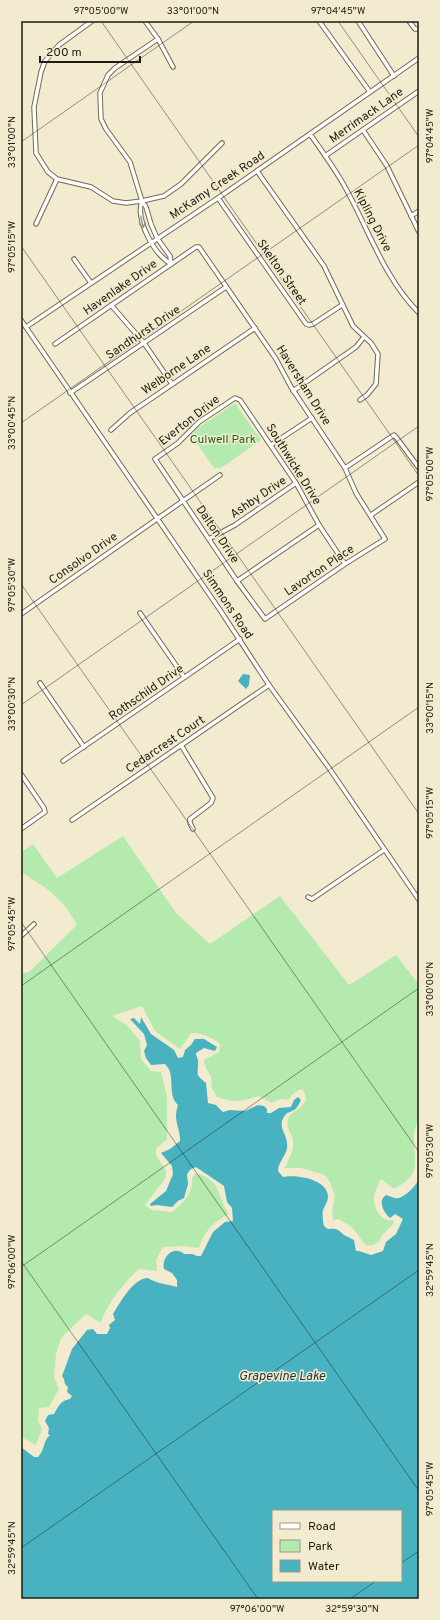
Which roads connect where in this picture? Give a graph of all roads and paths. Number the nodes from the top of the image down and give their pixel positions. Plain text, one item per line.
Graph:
1 (92, 21) edge
2 (145, 21) edge
3 (319, 21) edge
4 (358, 21) edge
5 (409, 21) edge
6 (418, 30) edge
7 (158, 39) junction
8 (419, 58) edge
9 (173, 66) dead end
10 (394, 76) junction
11 (419, 91) edge
12 (370, 92) junction
13 (363, 130) junction
14 (310, 134) junction
15 (222, 143) dead end
16 (325, 156) junction
17 (257, 171) junction
18 (57, 179) junction
19 (218, 198) junction
20 (142, 201) junction
21 (419, 212) edge
22 (411, 216) junction
23 (36, 224) dead end
24 (419, 232) edge
25 (157, 238) junction
26 (151, 242) junction
27 (198, 246) joint
28 (74, 259) dead end
29 (171, 264) junction
30 (91, 283) junction
31 (226, 287) junction
32 (111, 305) junction
33 (342, 305) junction
34 (419, 313) edge
35 (21, 320) edge
36 (26, 327) junction
37 (255, 328) junction
38 (364, 337) junction
39 (144, 343) junction
40 (55, 344) dead end
41 (172, 384) junction
42 (293, 390) junction
43 (70, 393) junction
44 (235, 398) joint
45 (360, 400) dead end
46 (312, 418) junction
47 (111, 430) dead end
48 (271, 445) junction
49 (155, 459) joint
50 (345, 468) junction
51 (419, 468) edge
52 (220, 475) dead end
53 (419, 482) edge
54 (296, 483) junction
55 (183, 501) junction
56 (371, 515) junction
57 (157, 519) junction
58 (319, 525) junction
59 (209, 539) junction
60 (385, 539) joint
61 (345, 564) junction
62 (237, 581) junction
63 (140, 613) dead end
64 (21, 614) edge
65 (265, 619) joint
66 (240, 640) junction
67 (184, 678) junction
68 (40, 683) dead end
69 (269, 685) junction
70 (181, 745) junction
71 (84, 747) junction
72 (63, 761) dead end
73 (21, 774) edge
74 (26, 780) junction
75 (21, 783) edge
76 (72, 820) dead end
77 (21, 829) edge
78 (193, 829) dead end
79 (384, 850) junction
80 (308, 897) dead end
81 (419, 900) edge
82 (34, 924) dead end
83 (21, 936) edge

1 - 18 street
2 - 7 street
3 - 12 street
4 - 10 street
5 - 6 street
7 - 9 street
7 - 20 street
8 - 10 street, McKamy Creek Road
10 - 12 street, McKamy Creek Road
11 - 13 street, Merrimack Lane
12 - 14 street, McKamy Creek Road
13 - 16 street, Merrimack Lane
13 - 22 street
14 - 16 street, Kipling Drive
14 - 17 street, McKamy Creek Road
15 - 20 street
16 - 34 street, Kipling Drive
17 - 19 street, McKamy Creek Road
17 - 33 street
18 - 20 street
18 - 23 street
19 - 25 street, McKamy Creek Road
19 - 33 street, Skelton Street
20 - 25 street
20 -> 26 street
21 - 22 street
22 - 24 street
25 - 26 street, McKamy Creek Road
25 - 29 street
26 - 29 street
26 - 30 street, McKamy Creek Road
27 - 29 street, Havenlake Drive
27 - 31 street, Haversham Drive
28 - 30 street
29 - 32 street, Havenlake Drive
30 - 36 street, McKamy Creek Road
31 - 37 street, Haversham Drive
31 - 39 street, Sandhurst Drive
32 - 39 street
32 - 40 street, Havenlake Drive
33 - 38 street
35 - 36 street, Simmons Road
36 - 43 street, Simmons Road
37 - 41 street, Welborne Lane
37 - 42 street, Haversham Drive
38 - 42 street
38 - 45 street
39 - 41 street
39 - 43 street, Sandhurst Drive
41 - 47 street, Welborne Lane
42 - 46 street, Haversham Drive
43 - 57 street, Simmons Road
44 - 48 street, Southwicke Drive
44 - 49 street, Everton Drive
46 - 48 street
46 - 50 street, Haversham Drive
48 - 54 street, Southwicke Drive
49 - 55 street, Dalton Drive
50 - 51 street
50 - 56 street, Haversham Drive
52 - 55 street, Consolvo Drive
53 - 56 street
54 - 58 street, Southwicke Drive
54 - 59 street, Ashby Drive
55 - 57 street, Consolvo Drive
55 - 59 street, Dalton Drive
56 - 60 street, Haversham Drive
57 - 64 street, Consolvo Drive
57 - 66 street, Simmons Road
58 - 61 street, Southwicke Drive
58 - 62 street
59 - 62 street, Dalton Drive
60 - 61 street, Lavorton Place
61 - 65 street, Lavorton Place
62 - 65 street, Dalton Drive
63 - 67 street
66 - 67 street, Rothschild Drive
66 - 69 street, Simmons Road
67 - 71 street, Rothschild Drive
68 - 71 street
69 - 70 street, Cedarcrest Court
69 - 79 street, Simmons Road
70 - 76 street, Cedarcrest Court
70 - 78 street
71 - 72 street, Rothschild Drive
73 - 74 street
74 - 75 street
74 - 77 street
79 - 80 street
79 - 81 street, Simmons Road
82 - 83 street

